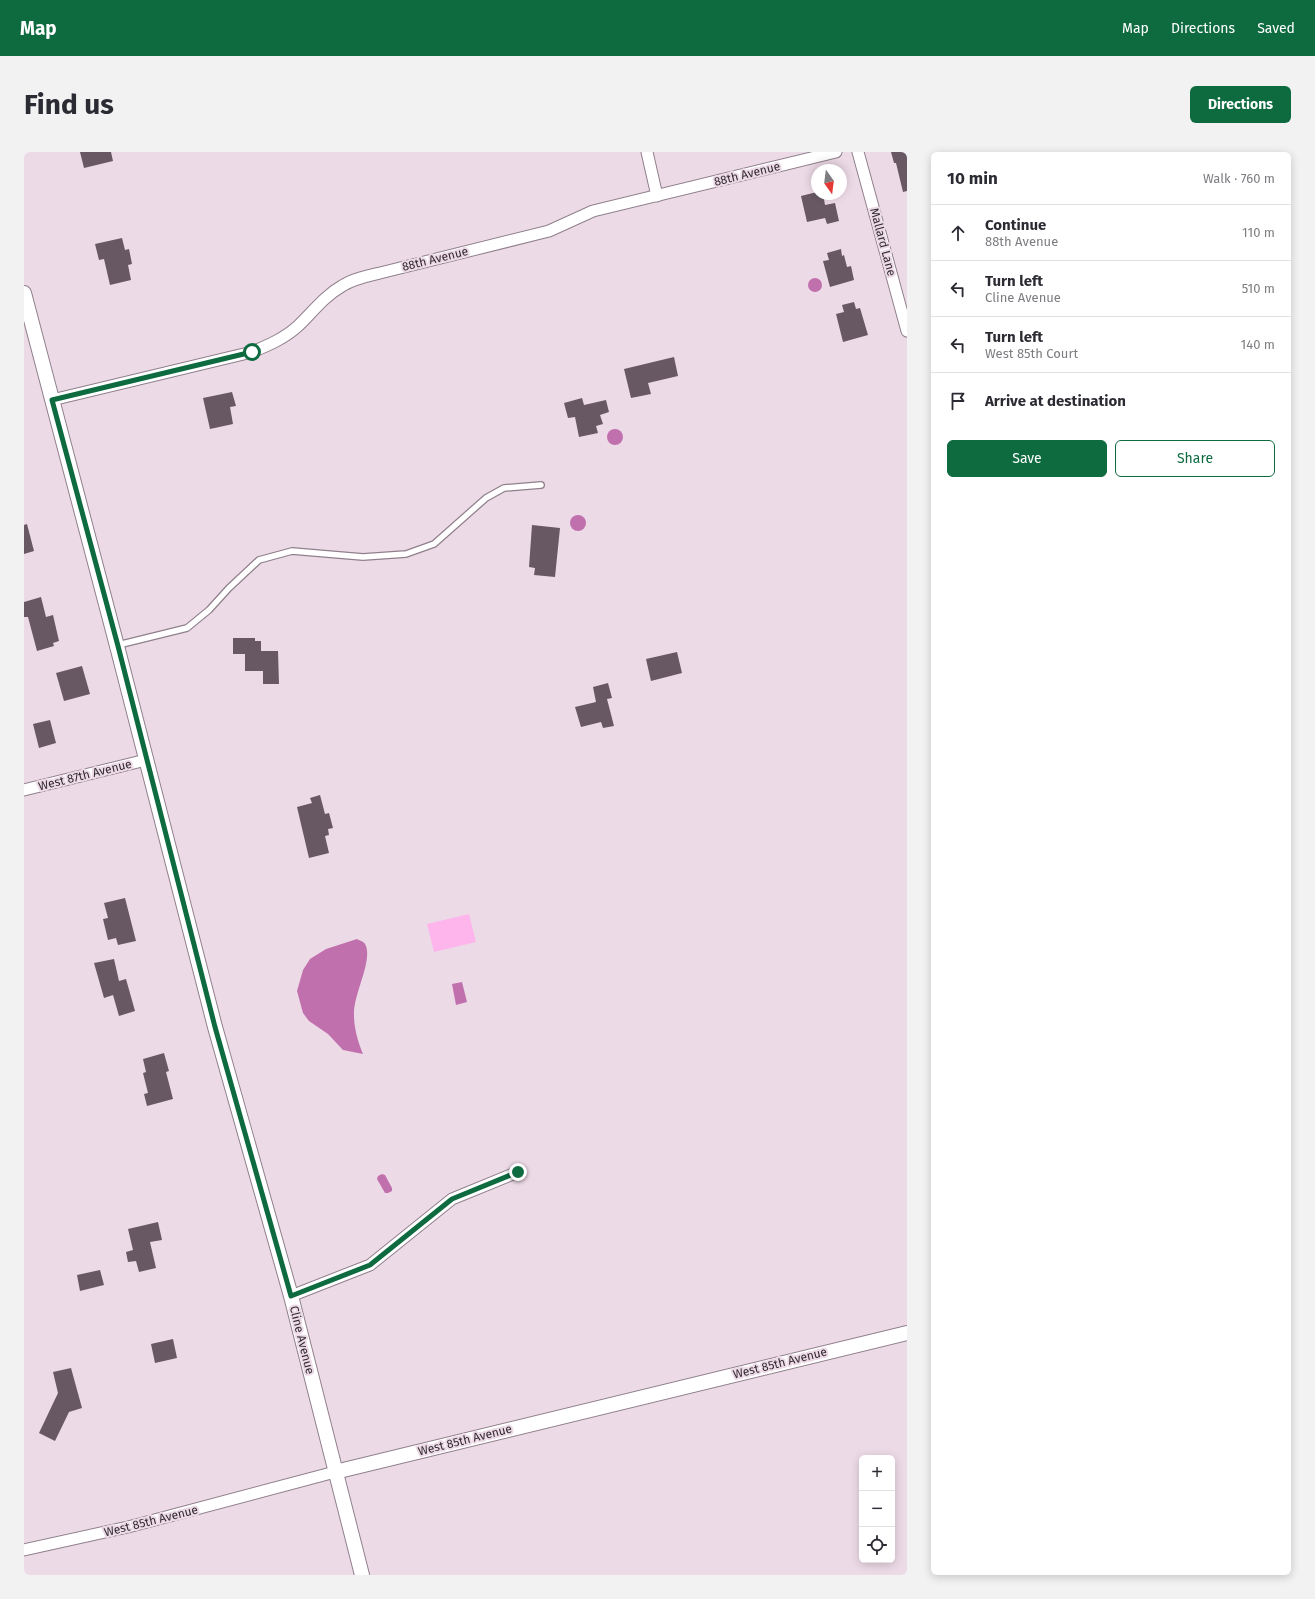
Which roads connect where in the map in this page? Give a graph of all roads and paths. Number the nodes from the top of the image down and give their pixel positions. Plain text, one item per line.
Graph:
1 (647, 152) edge
2 (836, 152) edge
3 (858, 152) edge
4 (657, 196) junction
5 (24, 293) edge
6 (907, 331) edge
7 (52, 400) junction
8 (541, 485) dead end
9 (118, 646) junction
10 (146, 760) junction
11 (24, 790) edge
12 (518, 1172) dead end
13 (291, 1296) junction
14 (907, 1333) edge
15 (335, 1472) junction
16 (24, 1550) edge
17 (362, 1575) edge

1 - 4 street
2 - 4 street, 88th Avenue
3 - 6 street, Mallard Lane
4 - 7 street, 88th Avenue
5 - 7 street, Cline Avenue
7 - 9 street, Cline Avenue
8 - 9 lane
9 - 10 street, Cline Avenue
10 - 11 street, West 87th Avenue
10 - 13 street, Cline Avenue
12 - 13 street
13 - 15 street, Cline Avenue
14 - 15 street, West 85th Avenue
15 - 16 street, West 85th Avenue
15 - 17 street, Cline Avenue

